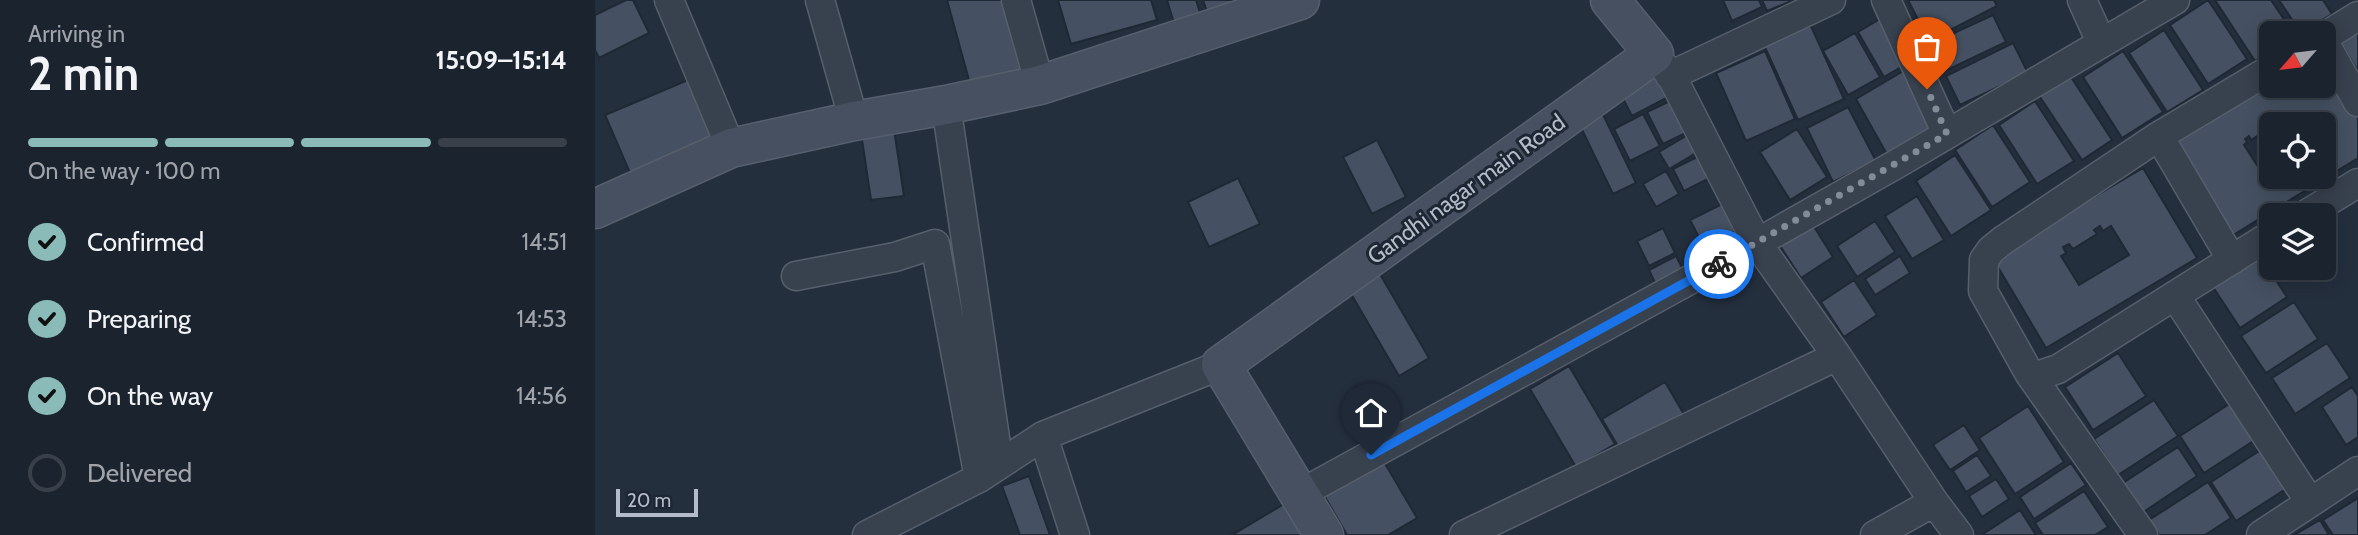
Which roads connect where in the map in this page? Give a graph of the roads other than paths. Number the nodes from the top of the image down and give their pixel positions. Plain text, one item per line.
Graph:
1 (669, 0) edge
2 (820, 0) edge
3 (1016, 0) edge
4 (1300, 0) edge
5 (1610, 0) edge
6 (1831, 0) edge
7 (1886, 0) edge
8 (2082, 0) edge
9 (2175, 0) edge
10 (2358, 16) edge
11 (2336, 32) edge
12 (2101, 43) junction
13 (2336, 62) edge
14 (1662, 65) junction
15 (2259, 76) edge
16 (1040, 85) junction
17 (2358, 102) edge
18 (946, 105) junction
19 (853, 121) junction
20 (1947, 134) junction
21 (2159, 136) junction
22 (731, 148) junction
23 (2358, 183) edge
24 (2325, 203) edge
25 (595, 209) edge
26 (1757, 243) junction
27 (2259, 243) edge
28 (2232, 260) junction
29 (796, 276) dead end
30 (2176, 297) junction
31 (1837, 356) junction
32 (1221, 365) junction
33 (2029, 373) junction
34 (1043, 436) junction
35 (2358, 471) edge
36 (989, 472) junction
37 (1298, 495) junction
38 (1934, 502) junction
39 (2311, 502) junction
40 (867, 535) edge
41 (1075, 535) edge
42 (1324, 535) edge
43 (1464, 535) edge
44 (1875, 535) edge
45 (1959, 535) edge
46 (2143, 535) edge
47 (2261, 535) edge

1 - 22 street
2 - 19 street
3 - 16 street
4 - 16 street
5 - 14 street
6 - 14 street
7 - 20 street
8 - 12 street
9 - 12 street
10 - 11 street
12 - 20 street
13 - 17 street
14 - 26 street
14 - 32 street, Gandhi nagar main Road
15 - 21 street
16 - 18 street
18 - 19 street
18 - 36 street
19 - 22 street
20 - 26 street
21 - 28 street
21 - 33 street
22 - 25 street
23 - 24 street
26 - 31 street
26 - 37 street
27 - 28 street
28 - 30 street
29 - 36 street
30 - 33 street
30 - 39 street
31 - 38 street
31 - 43 street
32 - 34 street
32 - 37 street
33 - 46 street
34 - 36 street
34 - 41 street
35 - 39 street
36 - 40 street
37 - 42 street
38 - 44 street
38 - 45 street
39 - 47 street

